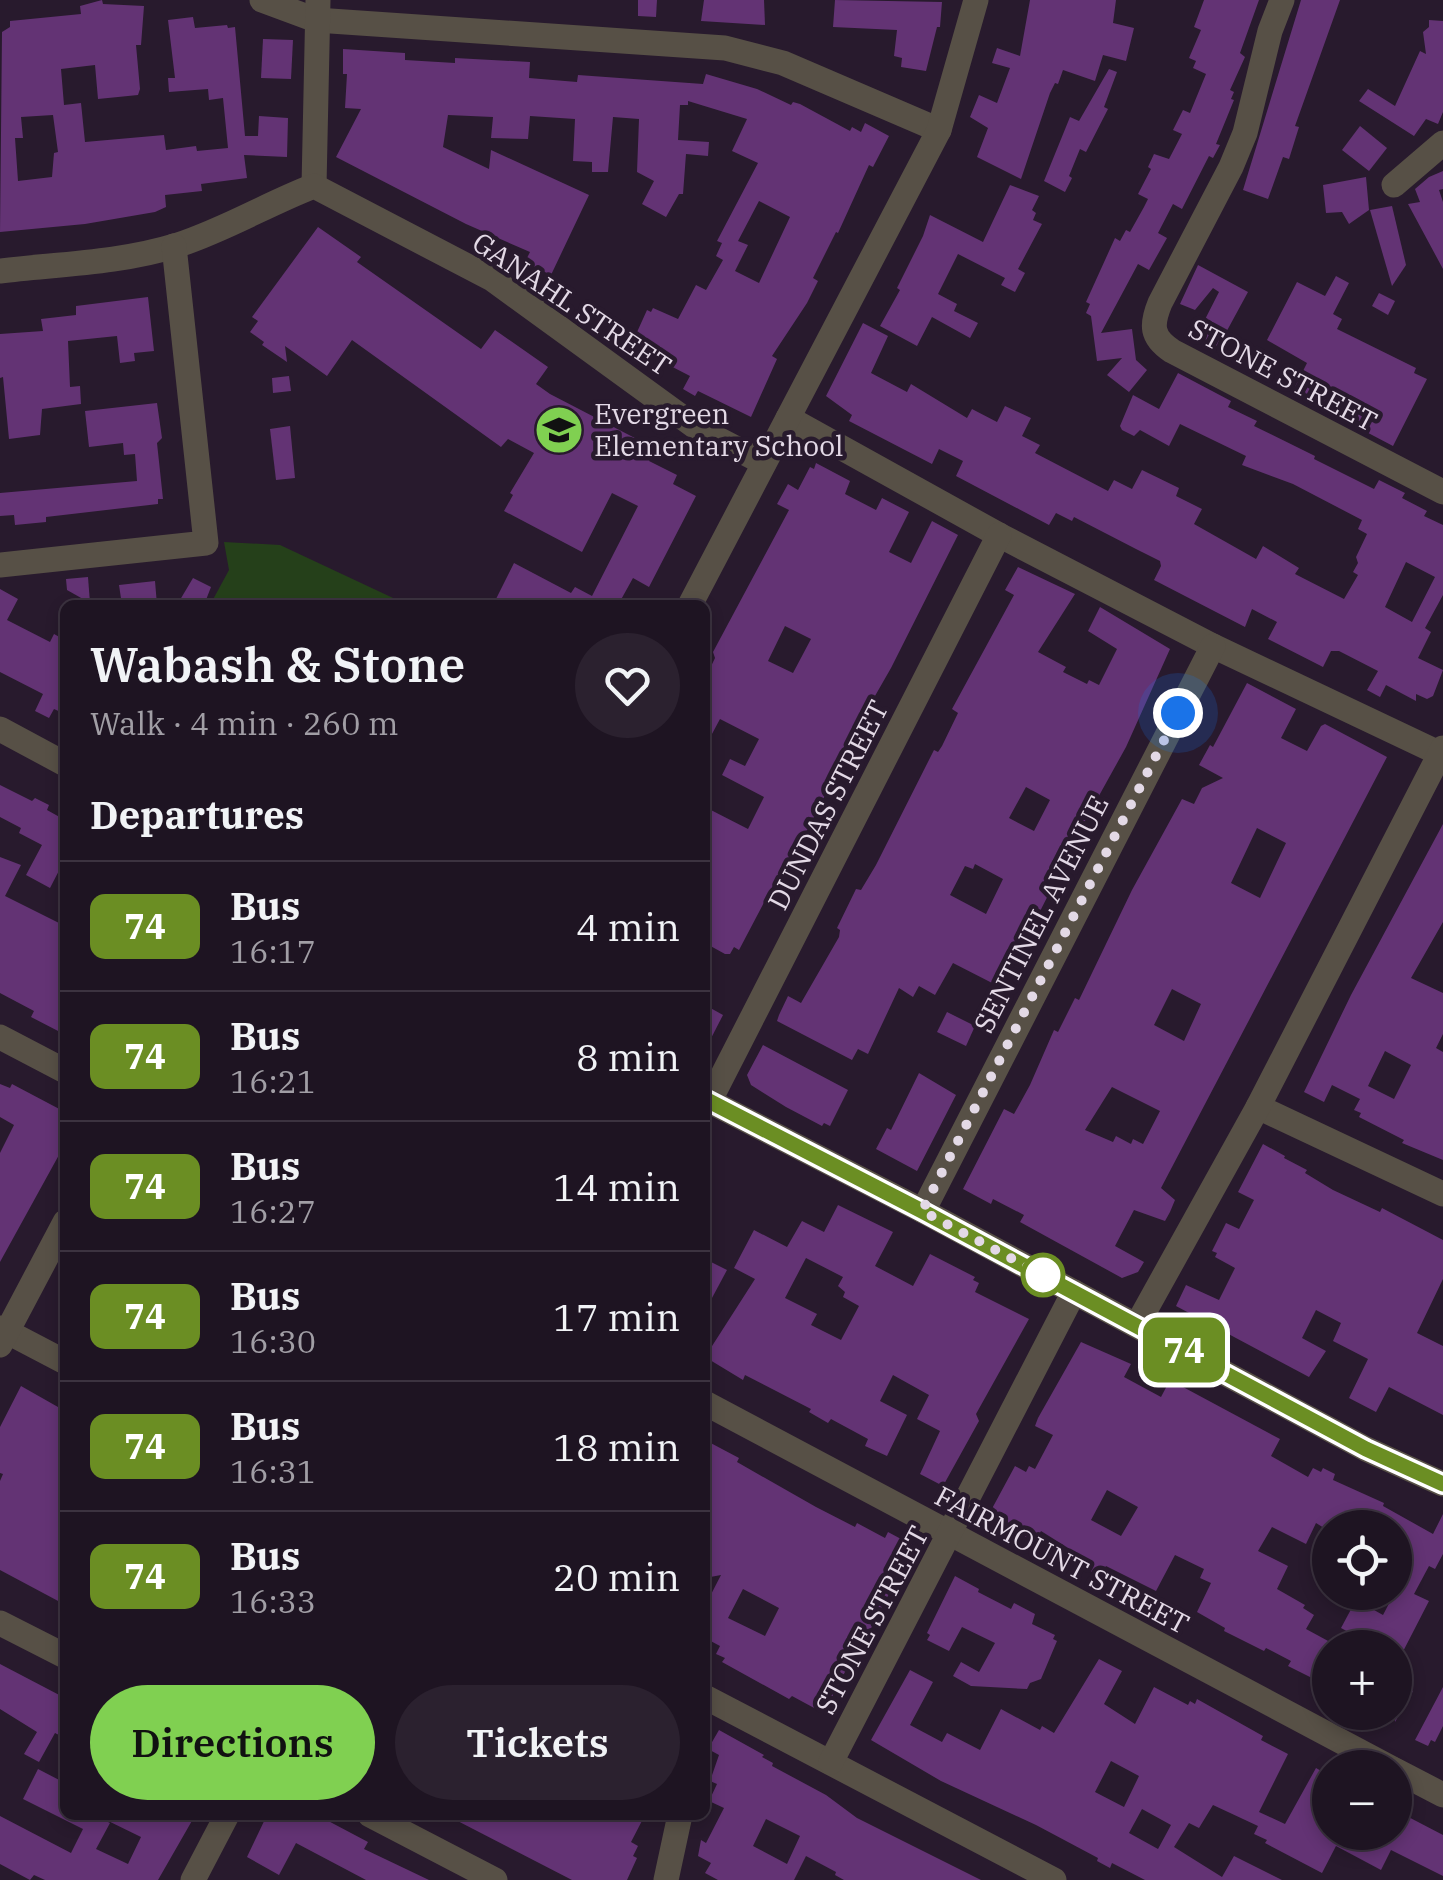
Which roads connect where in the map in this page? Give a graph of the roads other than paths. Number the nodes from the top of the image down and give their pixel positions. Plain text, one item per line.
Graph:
1 (262, 0) edge
2 (976, 0) edge
3 (1282, 0) edge
4 (317, 10) edge
5 (939, 130) junction
6 (1443, 143) edge
7 (1394, 185) dead end
8 (314, 186) junction
9 (174, 246) junction
10 (0, 271) edge
11 (788, 418) junction
12 (764, 463) junction
13 (1443, 492) edge
14 (999, 535) junction
15 (0, 565) edge
16 (693, 600) edge
17 (1213, 646) junction
18 (0, 730) edge
19 (1442, 752) edge
20 (60, 761) edge
21 (0, 1036) edge
22 (60, 1067) edge
23 (710, 1094) edge
24 (710, 1102) edge
25 (1258, 1107) junction
26 (1443, 1194) edge
27 (922, 1211) junction
28 (60, 1231) edge
29 (1074, 1292) junction
30 (1137, 1324) junction
31 (2, 1335) edge
32 (60, 1360) edge
33 (710, 1407) edge
34 (1443, 1484) edge
35 (950, 1535) junction
36 (0, 1622) edge
37 (60, 1653) edge
38 (710, 1700) edge
39 (1357, 1750) edge
40 (831, 1762) junction
41 (1412, 1779) edge
42 (1443, 1795) edge
43 (223, 1820) edge
44 (380, 1820) edge
45 (679, 1820) edge
46 (193, 1880) edge
47 (495, 1880) edge
48 (666, 1880) edge
49 (1054, 1880) edge

1 - 4 street
2 - 5 street
3 - 13 street, STONE STREET
4 - 5 street
4 - 8 street
5 - 11 street
6 - 7 street
8 - 9 street
8 - 12 street, GANAHL STREET
9 - 10 street
9 - 15 street
11 - 12 street
11 - 14 street
12 - 16 street
14 - 17 street
14 - 23 street, DUNDAS STREET
17 - 19 street
17 - 27 street, SENTINEL AVENUE
18 - 20 street
19 - 25 street
21 - 22 street
24 - 27 street
25 - 26 street
25 - 30 street
27 - 29 street
28 - 31 street
29 - 30 street
29 - 35 street, STONE STREET
30 - 34 street
31 - 32 street
33 - 35 street, FAIRMOUNT STREET
35 - 39 street, FAIRMOUNT STREET
35 - 40 street, STONE STREET
36 - 37 street
38 - 40 street
40 - 49 street
41 - 42 street, FAIRMOUNT STREET
43 - 46 street
44 - 47 street
45 - 48 street

